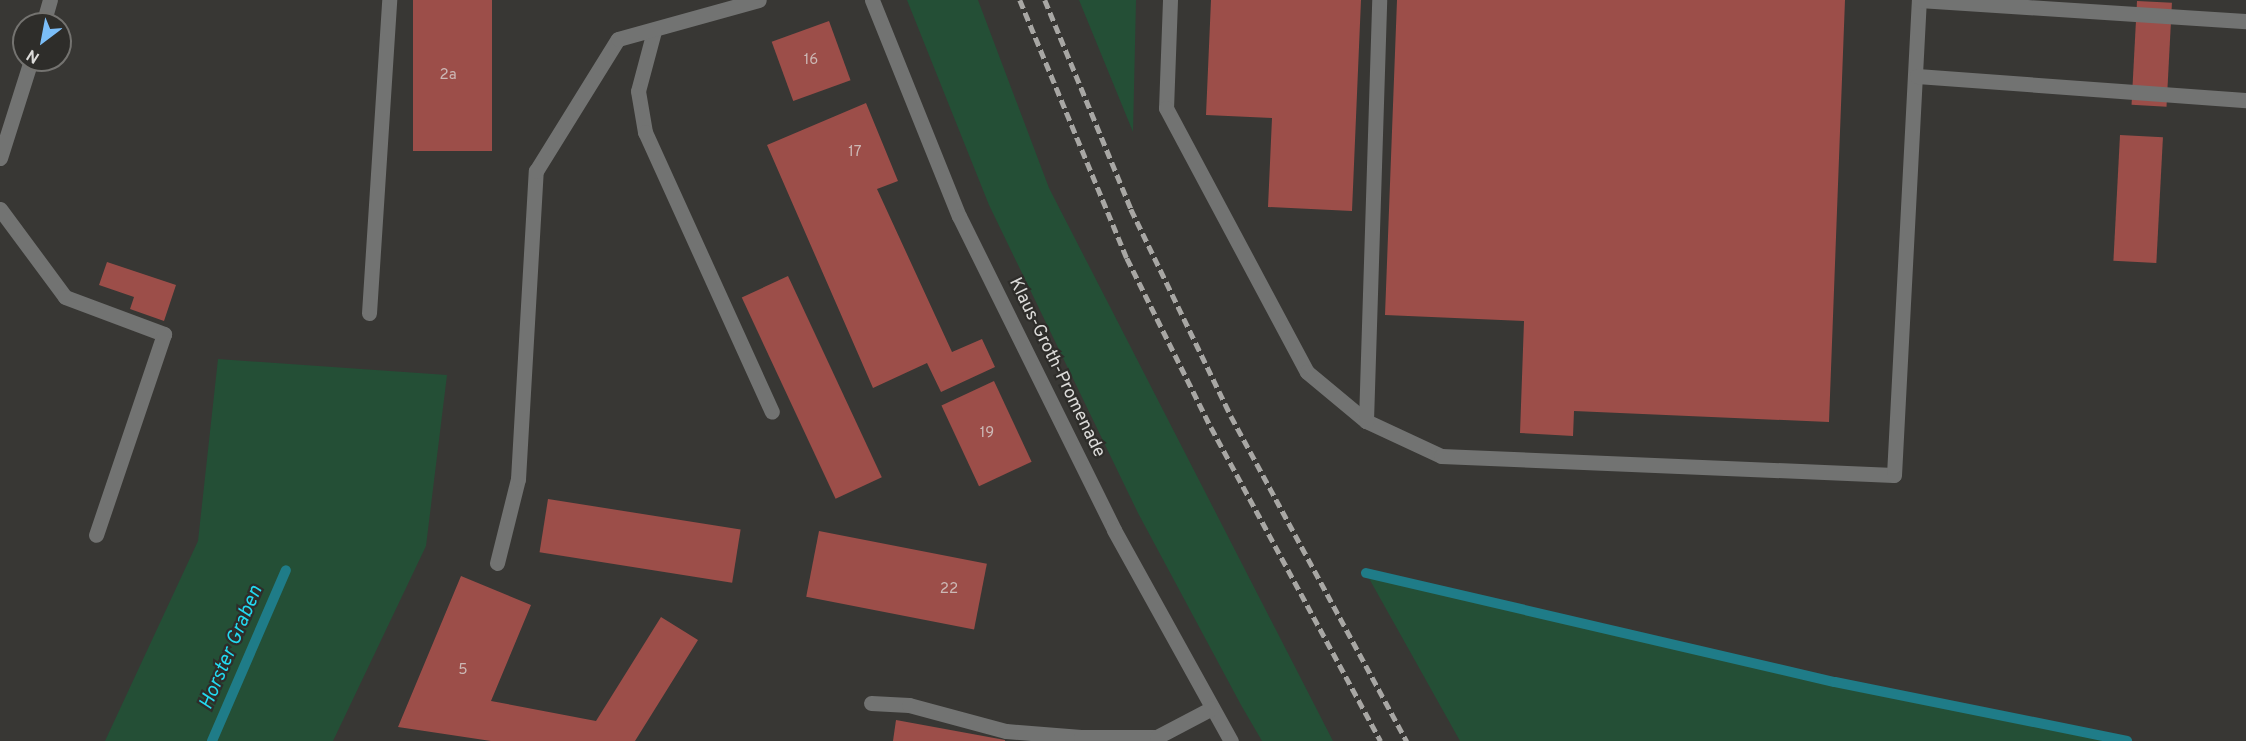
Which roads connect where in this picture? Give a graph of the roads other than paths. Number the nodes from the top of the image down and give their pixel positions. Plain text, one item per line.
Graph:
1 (389, 0) edge
2 (759, 0) edge
3 (872, 0) edge
4 (1170, 0) edge
5 (1379, 0) edge
6 (1919, 0) edge
7 (2246, 21) edge
8 (654, 31) junction
9 (27, 72) edge
10 (1917, 76) junction
11 (2246, 100) edge
12 (0, 158) edge
13 (0, 209) edge
14 (369, 314) dead end
15 (772, 412) dead end
16 (1366, 421) junction
17 (96, 535) dead end
18 (497, 563) dead end
19 (871, 703) dead end
20 (1212, 708) junction
21 (1231, 741) edge

1 - 14 street
2 - 8 street
3 - 20 street, Klaus-Groth-Promenade
4 - 16 street
5 - 16 street
6 - 7 street
6 - 10 street
8 - 15 street
8 - 18 street
9 - 12 street
10 - 11 street
10 - 16 street
13 - 17 street
19 - 20 street
20 - 21 street, Klaus-Groth-Promenade

